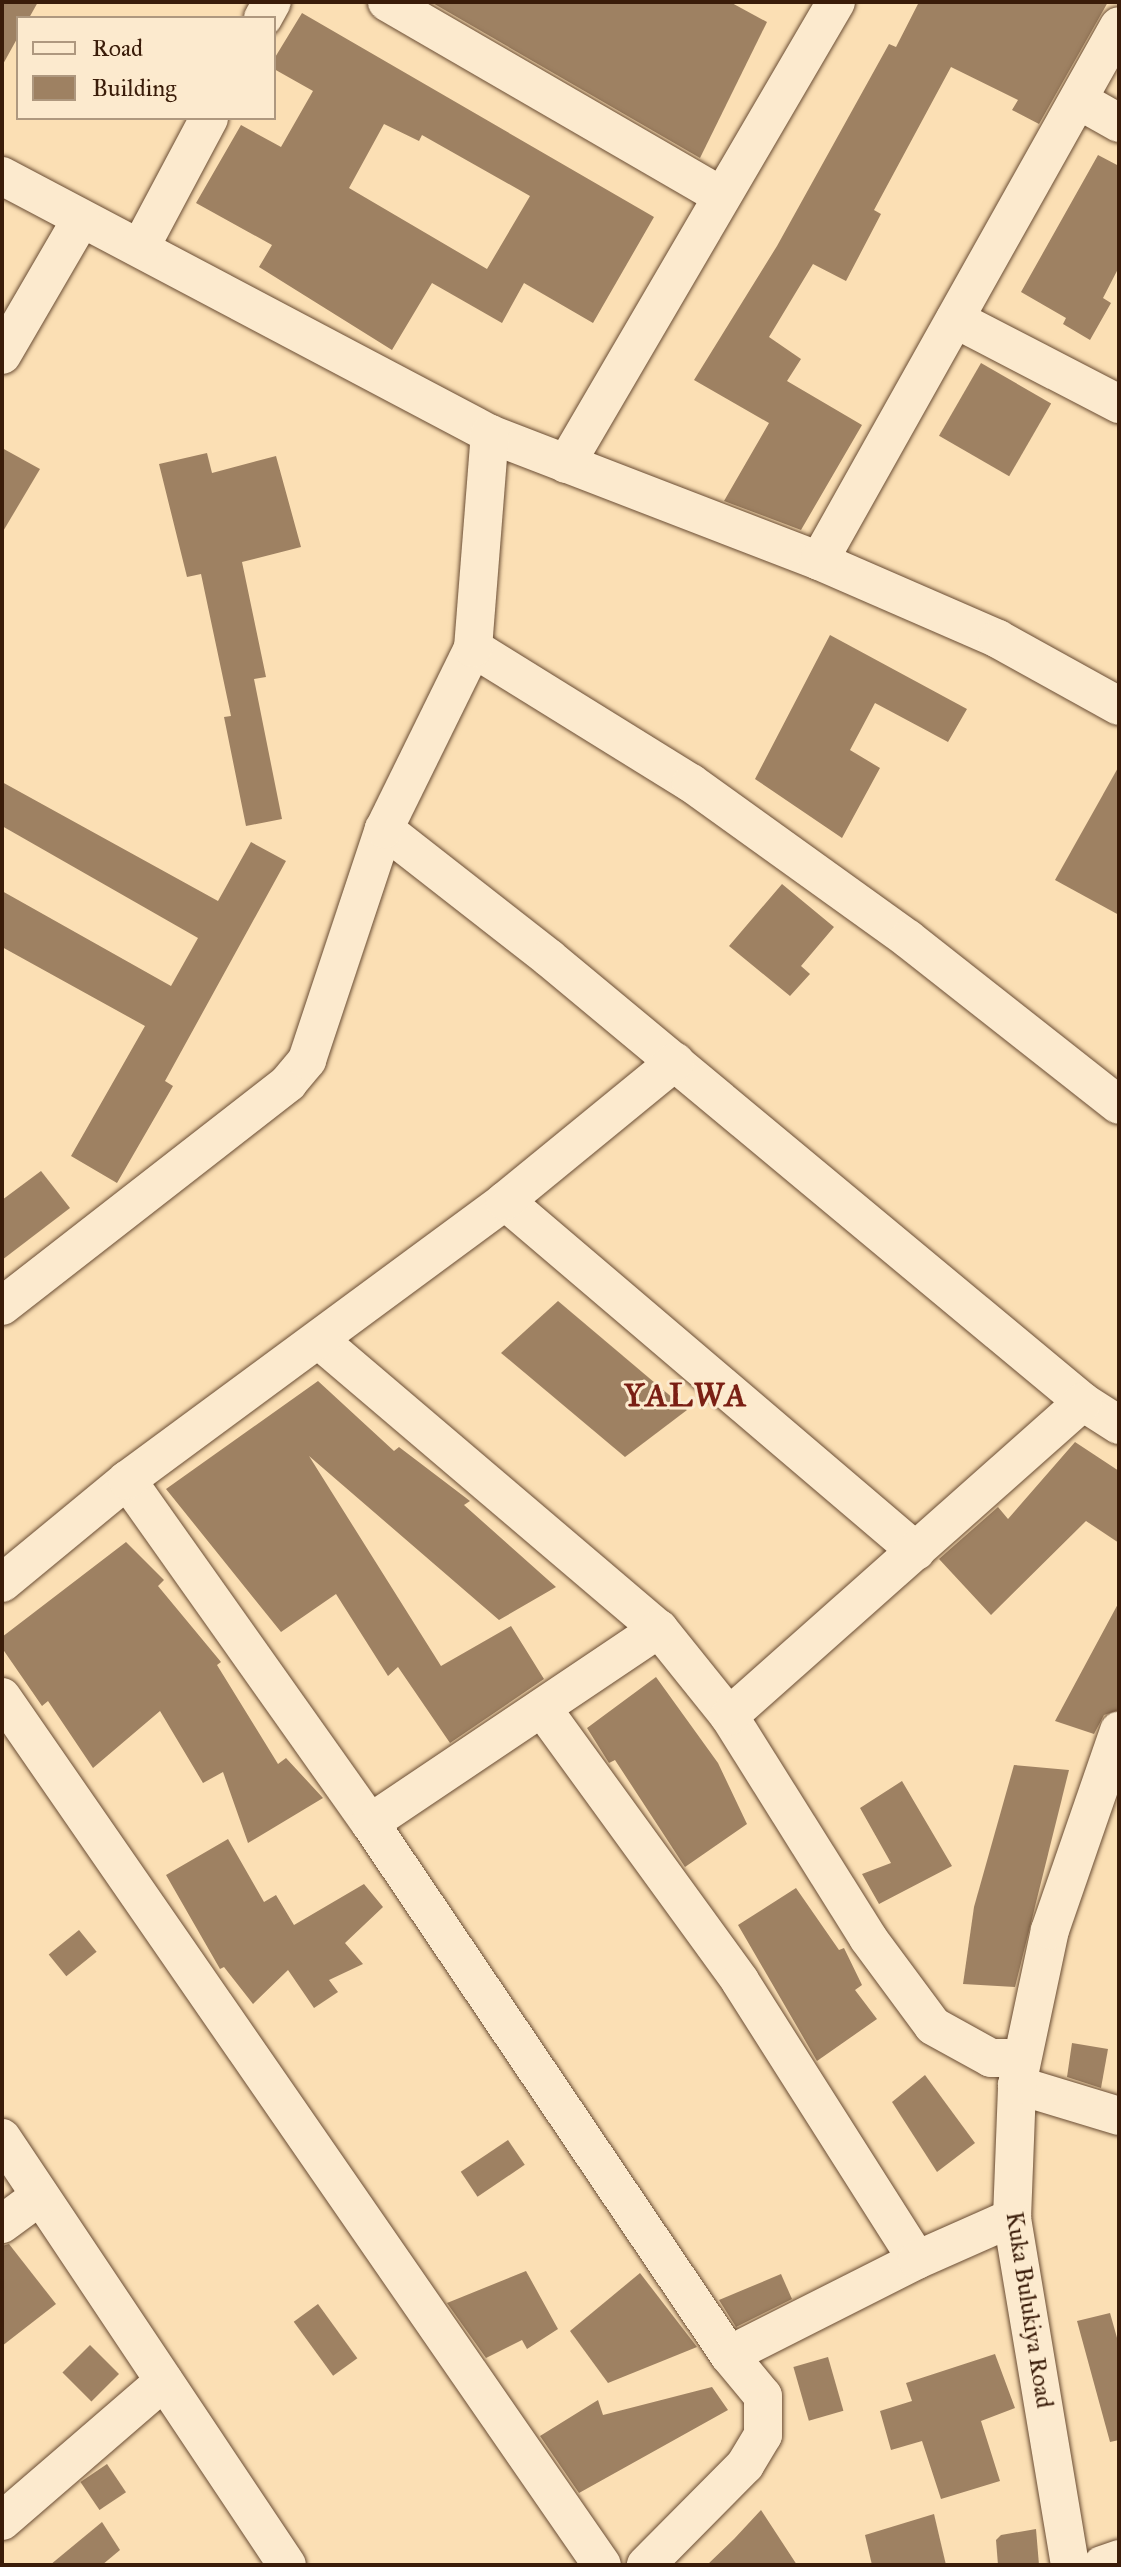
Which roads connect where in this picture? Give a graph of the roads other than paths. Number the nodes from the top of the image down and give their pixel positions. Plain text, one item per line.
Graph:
1 (387, 2) edge
2 (836, 2) edge
3 (1119, 26) edge
4 (1080, 101) junction
5 (208, 120) edge
6 (1119, 123) edge
7 (2, 176) edge
8 (722, 196) junction
9 (81, 219) junction
10 (140, 248) junction
11 (955, 319) junction
12 (2, 355) edge
13 (1119, 404) edge
14 (490, 434) junction
15 (566, 464) junction
16 (819, 561) junction
17 (473, 648) junction
18 (1119, 706) edge
19 (384, 829) junction
20 (675, 1062) junction
21 (1119, 1105) edge
22 (505, 1201) junction
23 (2, 1306) edge
24 (319, 1340) junction
25 (1083, 1402) junction
26 (1119, 1425) edge
27 (127, 1480) junction
28 (916, 1551) junction
29 (2, 1583) edge
30 (659, 1629) junction
31 (2, 1697) edge
32 (542, 1708) junction
33 (729, 1716) junction
34 (1119, 1731) edge
35 (370, 1823) junction
36 (1019, 2071) junction
37 (1119, 2116) edge
38 (2, 2138) edge
39 (40, 2196) junction
40 (1012, 2218) junction
41 (2, 2224) edge
42 (917, 2260) junction
43 (729, 2355) junction
44 (164, 2381) junction
45 (2, 2521) edge
46 (1119, 2559) edge
47 (287, 2565) edge
48 (602, 2565) edge
49 (646, 2565) edge
50 (1070, 2565) edge
51 (1102, 2565) edge

1 - 8 street
2 - 8 street
3 - 4 street
4 - 6 street
4 - 11 street
5 - 10 street
7 - 9 street
8 - 15 street
9 - 10 street
9 - 12 street
10 - 14 street
11 - 13 street
11 - 16 street
14 - 15 street
14 - 17 street
15 - 16 street
16 - 18 street
17 - 19 street
17 - 21 street
19 - 20 street
19 - 23 street
20 - 22 street
20 - 25 street
22 - 24 street
22 - 28 street
24 - 27 street
24 - 30 street
25 - 26 street
25 - 28 street
27 - 29 street
27 - 35 street
28 - 33 street
30 - 32 street
30 - 33 street
31 - 48 street
32 - 35 street
32 - 42 street
33 - 36 street
34 - 36 street, Kuka Bulukiya Road
35 - 43 street
36 - 37 street
36 - 40 street, Kuka Bulukiya Road
38 - 39 street
39 - 41 street
39 - 44 street
40 - 42 street
40 - 50 street, Kuka Bulukiya Road
42 - 43 street
43 - 49 street
44 - 45 street
44 - 47 street
46 - 51 street

